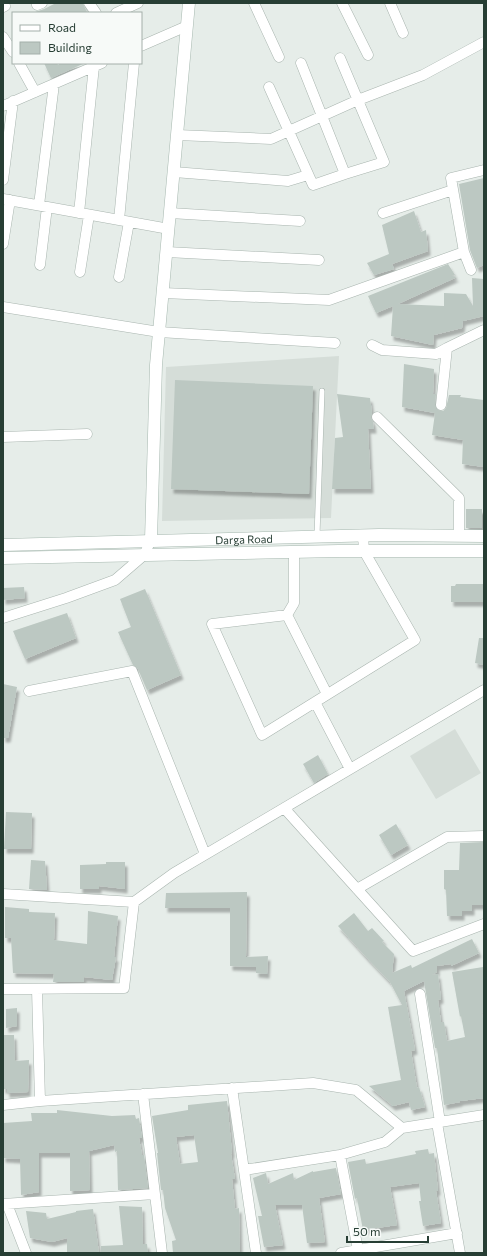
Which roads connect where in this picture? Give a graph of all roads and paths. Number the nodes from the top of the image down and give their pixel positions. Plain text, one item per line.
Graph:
1 (4, 3) edge
2 (90, 3) edge
3 (138, 3) edge
4 (189, 3) edge
5 (254, 3) edge
6 (342, 3) edge
7 (390, 3) edge
8 (3, 8) edge
9 (95, 12) edge
10 (118, 12) edge
11 (187, 26) junction
12 (404, 33) dead end
13 (4, 42) edge
14 (484, 42) edge
15 (142, 46) edge
16 (12, 51) edge
17 (368, 55) dead end
18 (279, 57) dead end
19 (340, 58) dead end
20 (301, 63) dead end
21 (20, 64) edge
22 (134, 64) edge
23 (98, 65) edge
24 (54, 84) junction
25 (269, 87) dead end
26 (35, 92) junction
27 (358, 100) junction
28 (13, 101) junction
29 (3, 106) edge
30 (323, 116) junction
31 (289, 131) junction
32 (177, 135) junction
33 (484, 170) edge
34 (174, 172) junction
35 (345, 174) junction
36 (308, 175) junction
37 (3, 180) edge
38 (453, 190) junction
39 (6, 199) edge
40 (43, 206) junction
41 (170, 213) junction
42 (383, 213) dead end
43 (84, 214) junction
44 (124, 221) junction
45 (300, 221) dead end
46 (169, 230) junction
47 (3, 244) edge
48 (167, 252) junction
49 (464, 252) junction
50 (319, 260) dead end
51 (40, 265) dead end
52 (471, 270) dead end
53 (80, 272) dead end
54 (119, 277) dead end
55 (163, 293) junction
56 (3, 307) edge
57 (484, 330) edge
58 (159, 332) junction
59 (335, 343) dead end
60 (372, 345) dead end
61 (447, 348) junction
62 (322, 391) dead end
63 (441, 405) dead end
64 (377, 417) dead end
65 (87, 434) dead end
66 (3, 437) edge
67 (363, 535) junction
68 (317, 536) junction
69 (459, 536) junction
70 (484, 536) edge
71 (151, 540) junction
72 (3, 545) edge
73 (364, 551) junction
74 (484, 551) edge
75 (294, 552) junction
76 (144, 555) junction
77 (3, 558) edge
78 (287, 614) junction
79 (3, 618) edge
80 (484, 690) edge
81 (29, 691) dead end
82 (327, 694) junction
83 (315, 702) junction
84 (350, 769) junction
85 (284, 808) junction
86 (484, 836) edge
87 (206, 854) junction
88 (357, 889) junction
89 (3, 894) edge
90 (134, 902) junction
91 (484, 924) edge
92 (3, 989) edge
93 (37, 989) junction
94 (420, 994) dead end
95 (232, 1088) junction
96 (143, 1094) junction
97 (40, 1101) junction
98 (3, 1105) edge
99 (484, 1115) edge
100 (439, 1122) junction
101 (402, 1128) junction
102 (340, 1154) junction
103 (244, 1170) junction
104 (155, 1194) junction
105 (5, 1204) edge
106 (457, 1233) junction
107 (358, 1250) junction
108 (26, 1253) edge
109 (162, 1253) edge
110 (256, 1253) edge
111 (341, 1253) edge
112 (460, 1253) edge

1 - 8 street
2 - 9 street
3 - 10 street
4 - 11 main road
5 - 18 street
6 - 17 street
7 - 12 street
11 - 15 street
11 - 32 main road
13 - 16 street
14 - 27 street
19 - 27 street
20 - 30 street
21 - 26 street
22 - 44 street
23 - 24 street
23 - 43 street
24 - 26 street
24 - 40 street
25 - 31 street
26 - 28 street
27 - 30 street
27 - 35 street
28 - 29 street
28 - 37 street
30 - 31 street
30 - 35 street
31 - 32 street
31 - 36 street
32 - 34 main road
33 - 38 street
34 - 36 street
34 - 41 main road
35 - 36 street
38 - 42 street
38 - 49 street
39 - 40 street
39 - 47 street
40 - 43 street
40 - 51 street
41 - 45 street
41 - 46 main road
43 - 44 street
43 - 53 street
44 - 46 street
44 - 54 street
46 - 48 main road
48 - 50 street
48 - 55 main road
49 - 52 street
49 - 55 street
55 - 58 main road
56 - 58 street
57 - 61 street
58 - 59 street
58 - 71 main road
60 - 61 street
61 - 63 street
62 - 68 lane
64 - 69 street
65 - 66 street
67 - 68 main road, Darga Road
67 - 69 main road, Darga Road
67 - 73 street
68 - 71 main road, Darga Road
69 - 70 main road, Darga Road
71 - 72 main road, Darga Road
71 - 76 street
73 - 74 main road, Darga Road
73 - 75 main road, Darga Road
73 - 82 street
75 - 76 main road, Darga Road
75 - 78 street
76 - 77 main road, Darga Road
76 - 79 street
78 - 82 street
78 - 83 street
80 - 84 street
81 - 87 street
82 - 83 street
83 - 84 street
84 - 85 street
85 - 87 street
85 - 88 street
86 - 88 street
87 - 90 street
88 - 91 street
89 - 90 street
90 - 93 street
92 - 93 street
93 - 97 street
94 - 100 street
95 - 96 street
95 - 101 street
95 - 103 street
96 - 97 street
96 - 104 street
97 - 98 street
99 - 100 street
100 - 101 street
100 - 106 street
101 - 102 street
102 - 103 street
102 - 107 street
103 - 110 street
104 - 105 street
104 - 109 street
105 - 108 street
106 - 107 street
106 - 112 street
107 - 111 street

